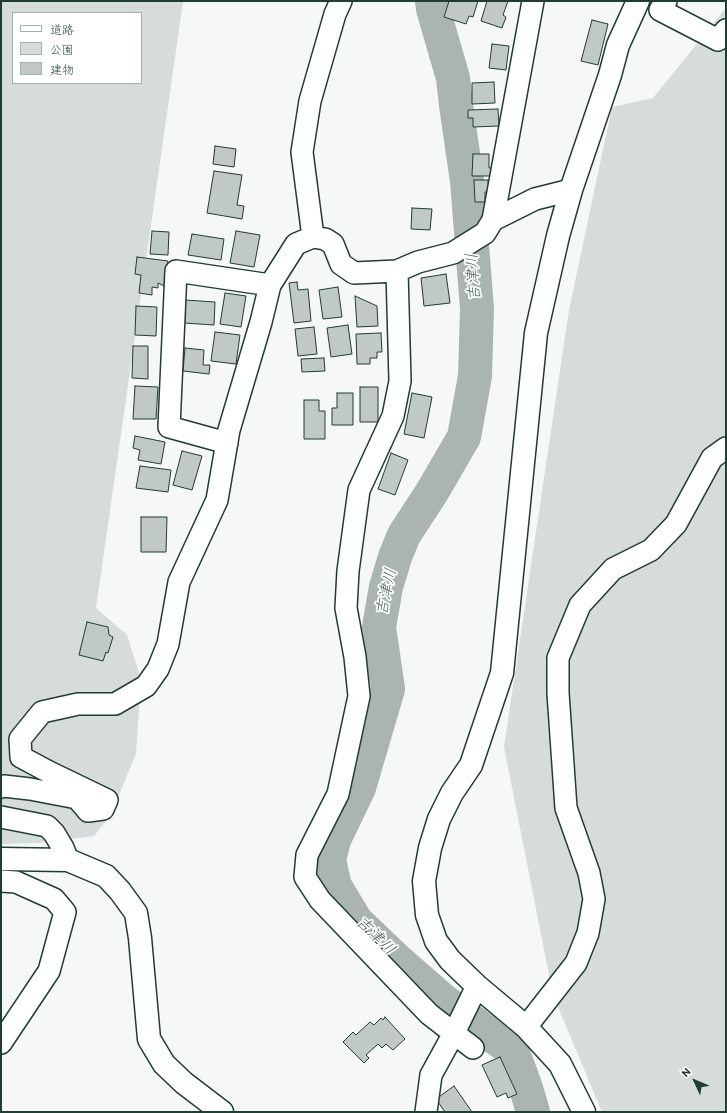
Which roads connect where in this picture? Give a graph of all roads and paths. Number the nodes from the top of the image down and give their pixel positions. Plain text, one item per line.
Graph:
1 (532, 1) edge
2 (638, 1) edge
3 (666, 1) edge
4 (340, 2) edge
5 (726, 30) edge
6 (571, 190) junction
7 (493, 220) junction
8 (312, 237) junction
9 (396, 271) junction
10 (270, 285) junction
11 (227, 443) junction
12 (726, 448) edge
13 (1, 787) edge
14 (1, 817) edge
15 (1, 859) edge
16 (68, 860) junction
17 (1, 881) edge
18 (477, 986) junction
19 (526, 1027) junction
20 (456, 1030) junction
21 (1, 1043) edge
22 (473, 1048) dead end
23 (222, 1112) edge
24 (426, 1112) edge
25 (584, 1112) edge

1 - 7 street
2 - 6 street
3 - 5 street
4 - 8 street
6 - 7 street
6 - 18 street
7 - 9 street
8 - 9 street
8 - 10 street
9 - 20 street
10 - 11 street
10 - 11 street
11 - 13 street
12 - 19 street
14 - 16 street
15 - 16 street
16 - 23 street
17 - 21 street
18 - 19 street
18 - 20 street
19 - 25 street
20 - 22 street
20 - 24 street

